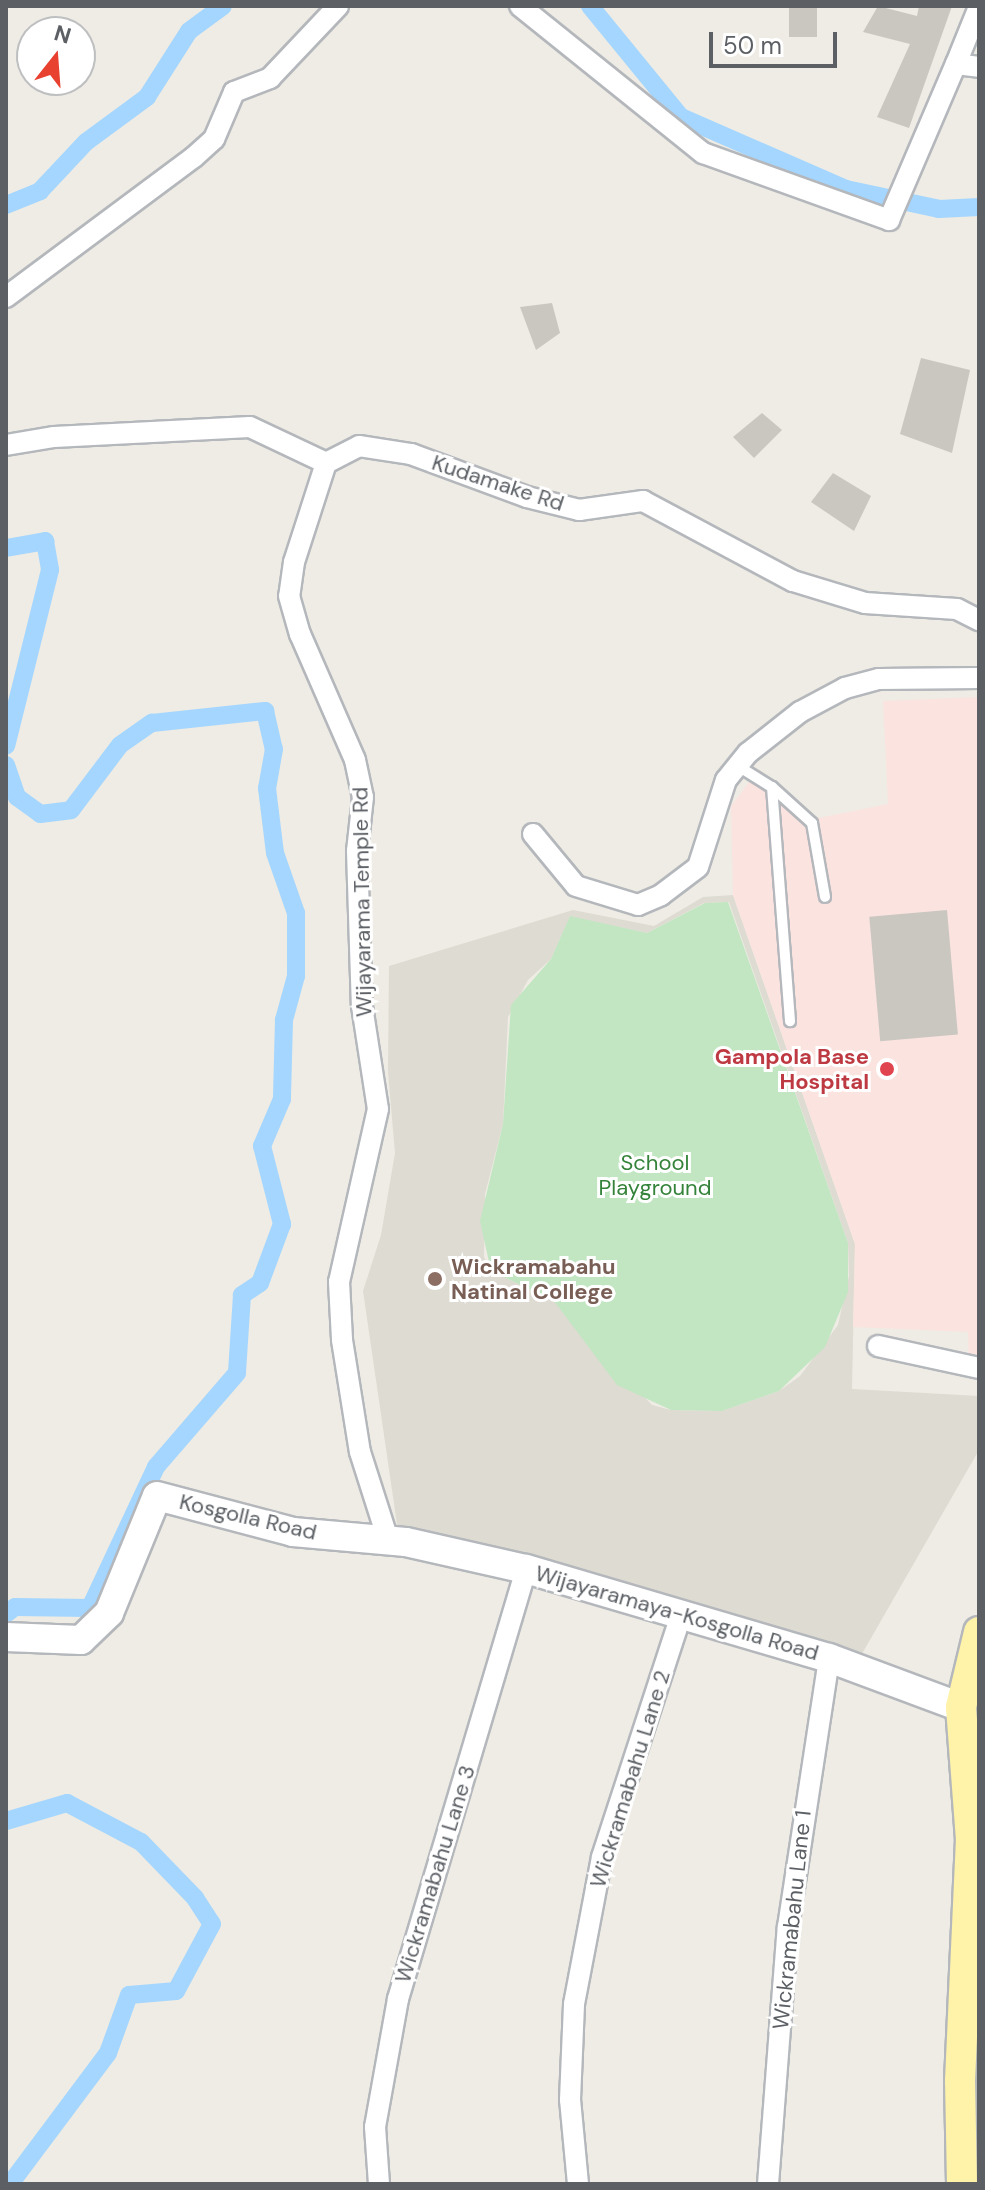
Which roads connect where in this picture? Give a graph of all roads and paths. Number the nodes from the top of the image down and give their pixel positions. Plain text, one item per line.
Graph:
1 (338, 6) edge
2 (520, 6) edge
3 (979, 7) edge
4 (956, 64) junction
5 (979, 67) edge
6 (6, 297) edge
7 (6, 445) edge
8 (326, 463) junction
9 (979, 620) edge
10 (979, 678) edge
11 (738, 766) junction
12 (772, 787) junction
13 (533, 834) dead end
14 (825, 897) dead end
15 (790, 1021) dead end
16 (878, 1346) dead end
17 (979, 1368) edge
18 (388, 1540) junction
19 (526, 1569) junction
20 (681, 1615) junction
21 (979, 1632) edge
22 (9, 1638) edge
23 (829, 1658) junction
24 (961, 1707) junction
25 (971, 2045) edge
26 (969, 2081) edge
27 (379, 2184) edge
28 (578, 2184) edge
29 (768, 2184) edge
30 (962, 2184) edge

1 - 6 street
2 - 4 street
3 - 4 street
4 - 5 street
7 - 8 street
8 - 9 street, Kudamake Rd
8 - 18 street, Wijayarama Temple Rd
10 - 11 street
11 - 12 lane
11 - 13 street
12 - 14 lane
12 - 15 lane
16 - 17 street
18 - 19 street, Wijayaramaya-Kosgolla Road
18 - 22 street, Kosgolla Road
19 - 20 street, Wijayaramaya-Kosgolla Road
19 - 27 street, Wickramabahu Lane 3
20 - 23 street, Wijayaramaya-Kosgolla Road
20 - 28 street, Wickramabahu Lane 2
21 - 24 main road
23 - 24 street, Wijayaramaya-Kosgolla Road
23 - 29 street, Wickramabahu Lane 1
24 - 25 main road
25 - 26 main road
26 - 30 main road

